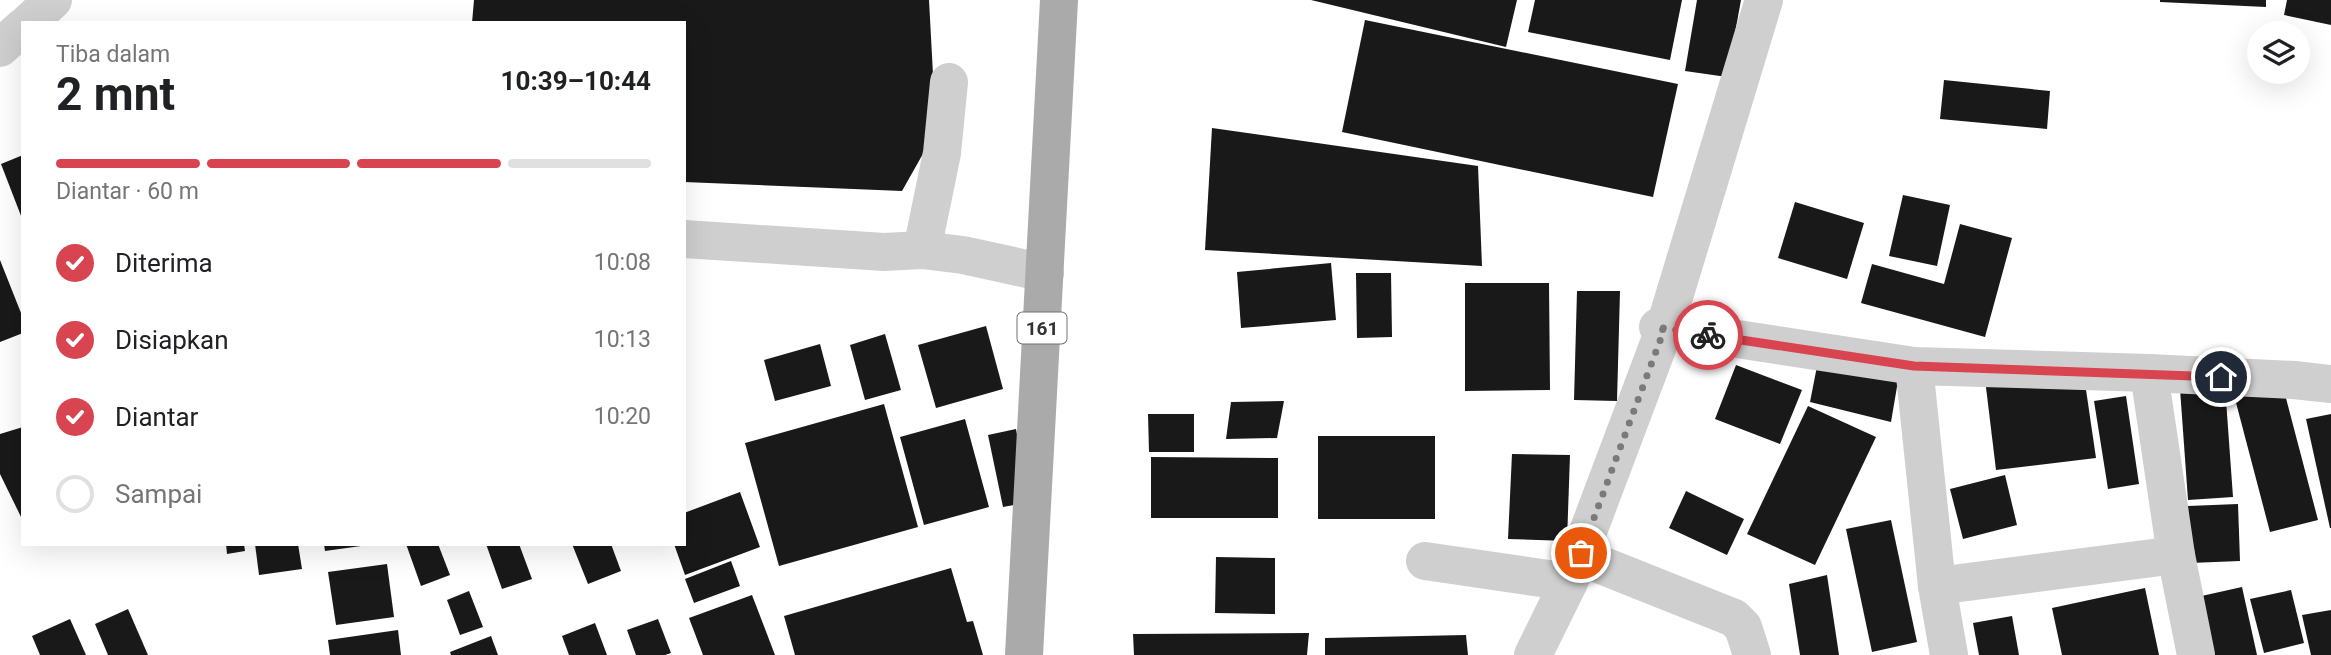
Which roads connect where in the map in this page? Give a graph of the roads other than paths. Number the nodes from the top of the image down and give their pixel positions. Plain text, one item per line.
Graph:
1 (52, 0) edge
2 (1059, 0) edge
3 (1764, 0) edge
4 (30, 21) edge
5 (21, 29) edge
6 (0, 48) edge
7 (949, 82) dead end
8 (686, 239) edge
9 (922, 250) junction
10 (1045, 273) junction
11 (1664, 330) junction
12 (1914, 366) junction
13 (2149, 373) junction
14 (2331, 384) edge
15 (2176, 555) junction
16 (1425, 561) dead end
17 (1575, 567) junction
18 (1937, 586) junction
19 (1024, 655) edge
20 (1533, 655) edge
21 (1752, 655) edge
22 (1949, 655) edge
23 (2196, 655) edge

1 - 4 street
2 - 10 main road, 161
3 - 11 street
5 - 6 street
7 - 9 street
8 - 9 street
9 - 10 street
10 - 19 main road, 161
11 - 12 street
11 - 17 street
12 - 13 street
12 - 18 street
13 - 14 street
13 - 15 street
15 - 18 street
15 - 23 street
16 - 17 street
17 - 20 street
17 - 21 street
18 - 22 street

